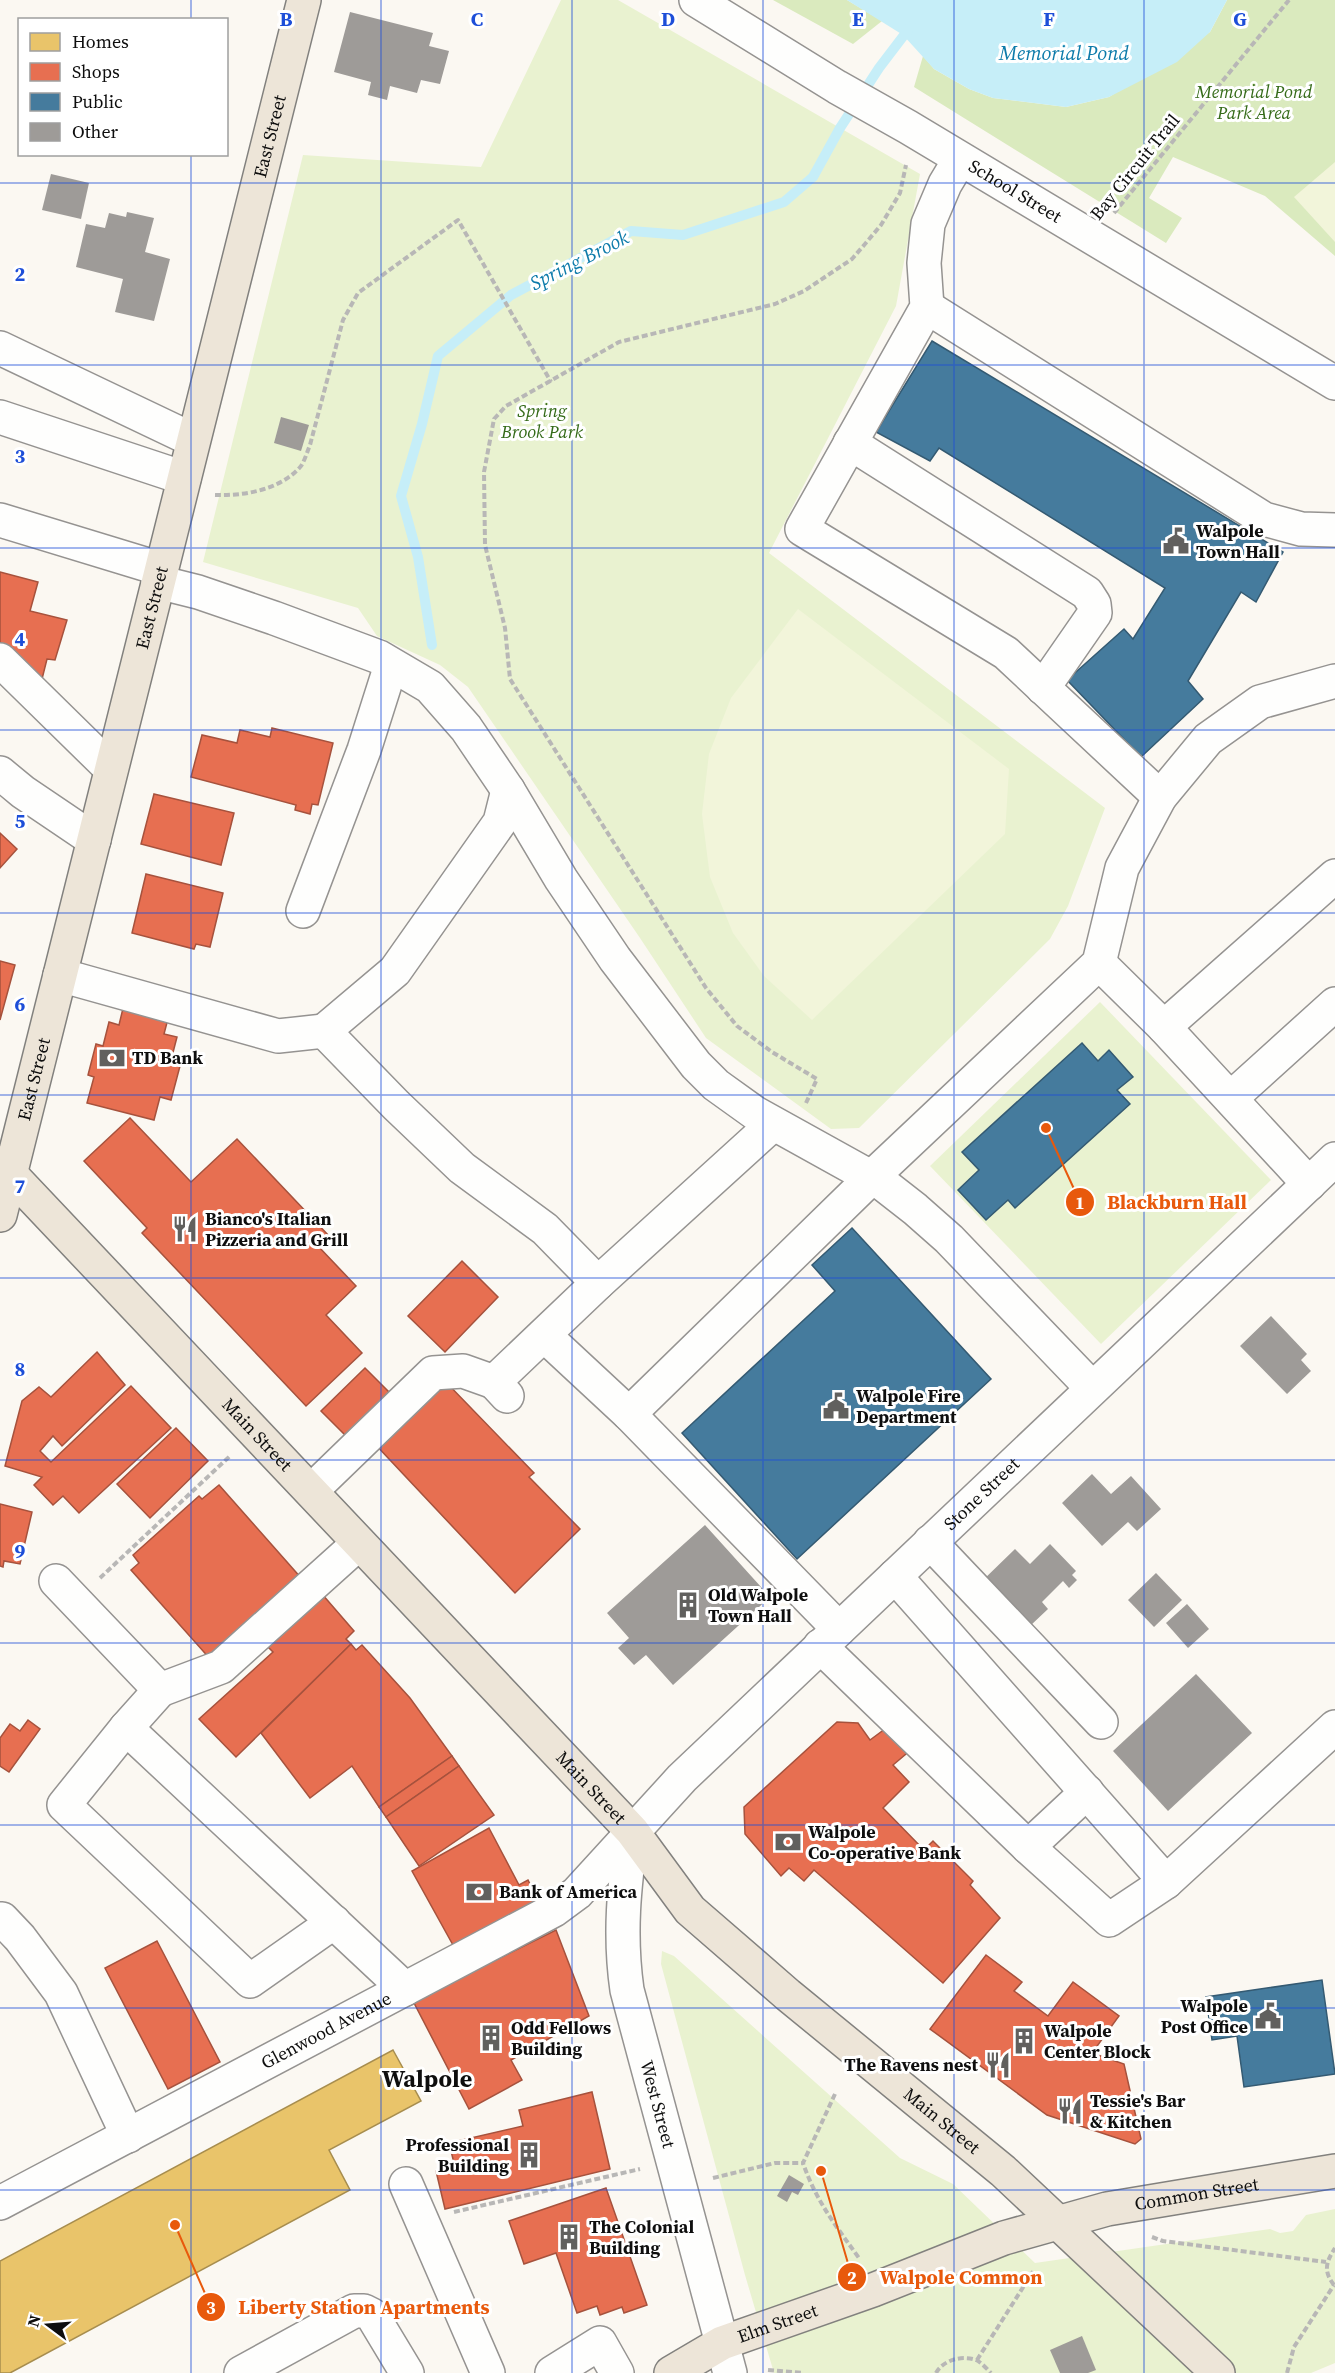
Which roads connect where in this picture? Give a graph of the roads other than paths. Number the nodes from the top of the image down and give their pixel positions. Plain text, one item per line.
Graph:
1 (304, 0) edge
2 (696, 0) edge
3 (960, 159) junction
4 (927, 307) junction
5 (0, 348) edge
6 (1335, 383) edge
7 (0, 417) edge
8 (193, 440) junction
9 (850, 443) junction
10 (184, 477) junction
11 (0, 520) edge
12 (1335, 530) edge
13 (160, 575) junction
14 (0, 660) edge
15 (392, 665) junction
16 (1335, 681) edge
17 (1043, 688) junction
18 (111, 769) junction
19 (0, 773) edge
20 (508, 790) junction
21 (1160, 797) junction
22 (94, 840) junction
23 (1335, 876) edge
24 (303, 911) dead end
25 (1099, 963) junction
26 (60, 975) junction
27 (1335, 1004) edge
28 (1164, 1026) junction
29 (324, 1031) junction
30 (1231, 1098) junction
31 (782, 1128) junction
32 (1335, 1159) edge
33 (5, 1168) edge
34 (872, 1177) junction
35 (1309, 1184) junction
36 (0, 1215) edge
37 (598, 1283) junction
38 (544, 1335) junction
39 (1092, 1388) junction
40 (628, 1414) junction
41 (311, 1491) junction
42 (930, 1542) junction
43 (359, 1543) junction
44 (895, 1575) junction
45 (65, 1591) road end
46 (830, 1637) junction
47 (160, 1690) junction
48 (1101, 1722) dead end
49 (1335, 1727) edge
50 (126, 1728) junction
51 (1087, 1792) junction
52 (632, 1831) junction
53 (1028, 1847) junction
54 (1166, 1882) junction
55 (1, 1921) edge
56 (334, 1922) junction
57 (405, 1989) junction
58 (128, 2136) junction
59 (1335, 2171) edge
60 (406, 2184) dead end
61 (0, 2203) edge
62 (1058, 2222) junction
63 (726, 2358) edge
64 (241, 2373) edge
65 (407, 2373) edge
66 (488, 2373) edge
67 (552, 2373) edge
68 (617, 2373) edge
69 (671, 2373) edge
70 (1218, 2373) edge

1 - 8 main road, East Street
2 - 3 street, School Street
3 - 4 street
3 - 6 street, School Street
4 - 9 street
4 - 12 street
5 - 8 street
7 - 10 street
8 - 10 main road, East Street
9 - 17 street
9 - 17 street
10 - 13 main road, East Street
11 - 13 street
13 - 15 street
13 - 18 main road, East Street
14 - 18 street
15 - 20 street
15 - 24 street
16 - 21 street
17 - 21 street
18 - 22 main road, East Street
19 - 22 street
20 - 29 street
20 - 31 street
21 - 25 street
22 - 26 main road, East Street
23 - 28 street
25 - 28 street
25 - 34 street
26 - 29 street
26 - 33 main road, East Street
27 - 30 street
28 - 30 street
29 - 37 street
30 - 35 street
31 - 34 street
31 - 37 street
32 - 35 street, Stone Street
33 - 36 main road, East Street
33 - 41 main road, Main Street
34 - 39 street
34 - 40 street
35 - 39 street, Stone Street
37 - 38 street
38 - 40 street
38 - 41 street
39 - 42 street, Stone Street
40 - 46 street
41 - 43 main road, Main Street
42 - 44 street, Stone Street
42 - 48 street
43 - 47 street
43 - 52 main road, Main Street
44 - 46 street, Stone Street
44 - 51 street
45 - 47 street
46 - 52 street, Stone Street
46 - 53 street
47 - 50 street
49 - 54 street
50 - 56 street
50 - 56 street
51 - 53 street
51 - 54 street
52 - 57 street, Glenwood Avenue
52 - 62 main road, Main Street
52 - 63 street, West Street
53 - 54 street
55 - 58 street
56 - 57 street
57 - 58 street, Glenwood Avenue
58 - 61 street, Glenwood Avenue
59 - 62 main road, Common Street
60 - 66 street
62 - 63 main road, Elm Street
62 - 70 main road, Main Street
63 - 69 main road, Elm Street
64 - 65 street
67 - 68 street

